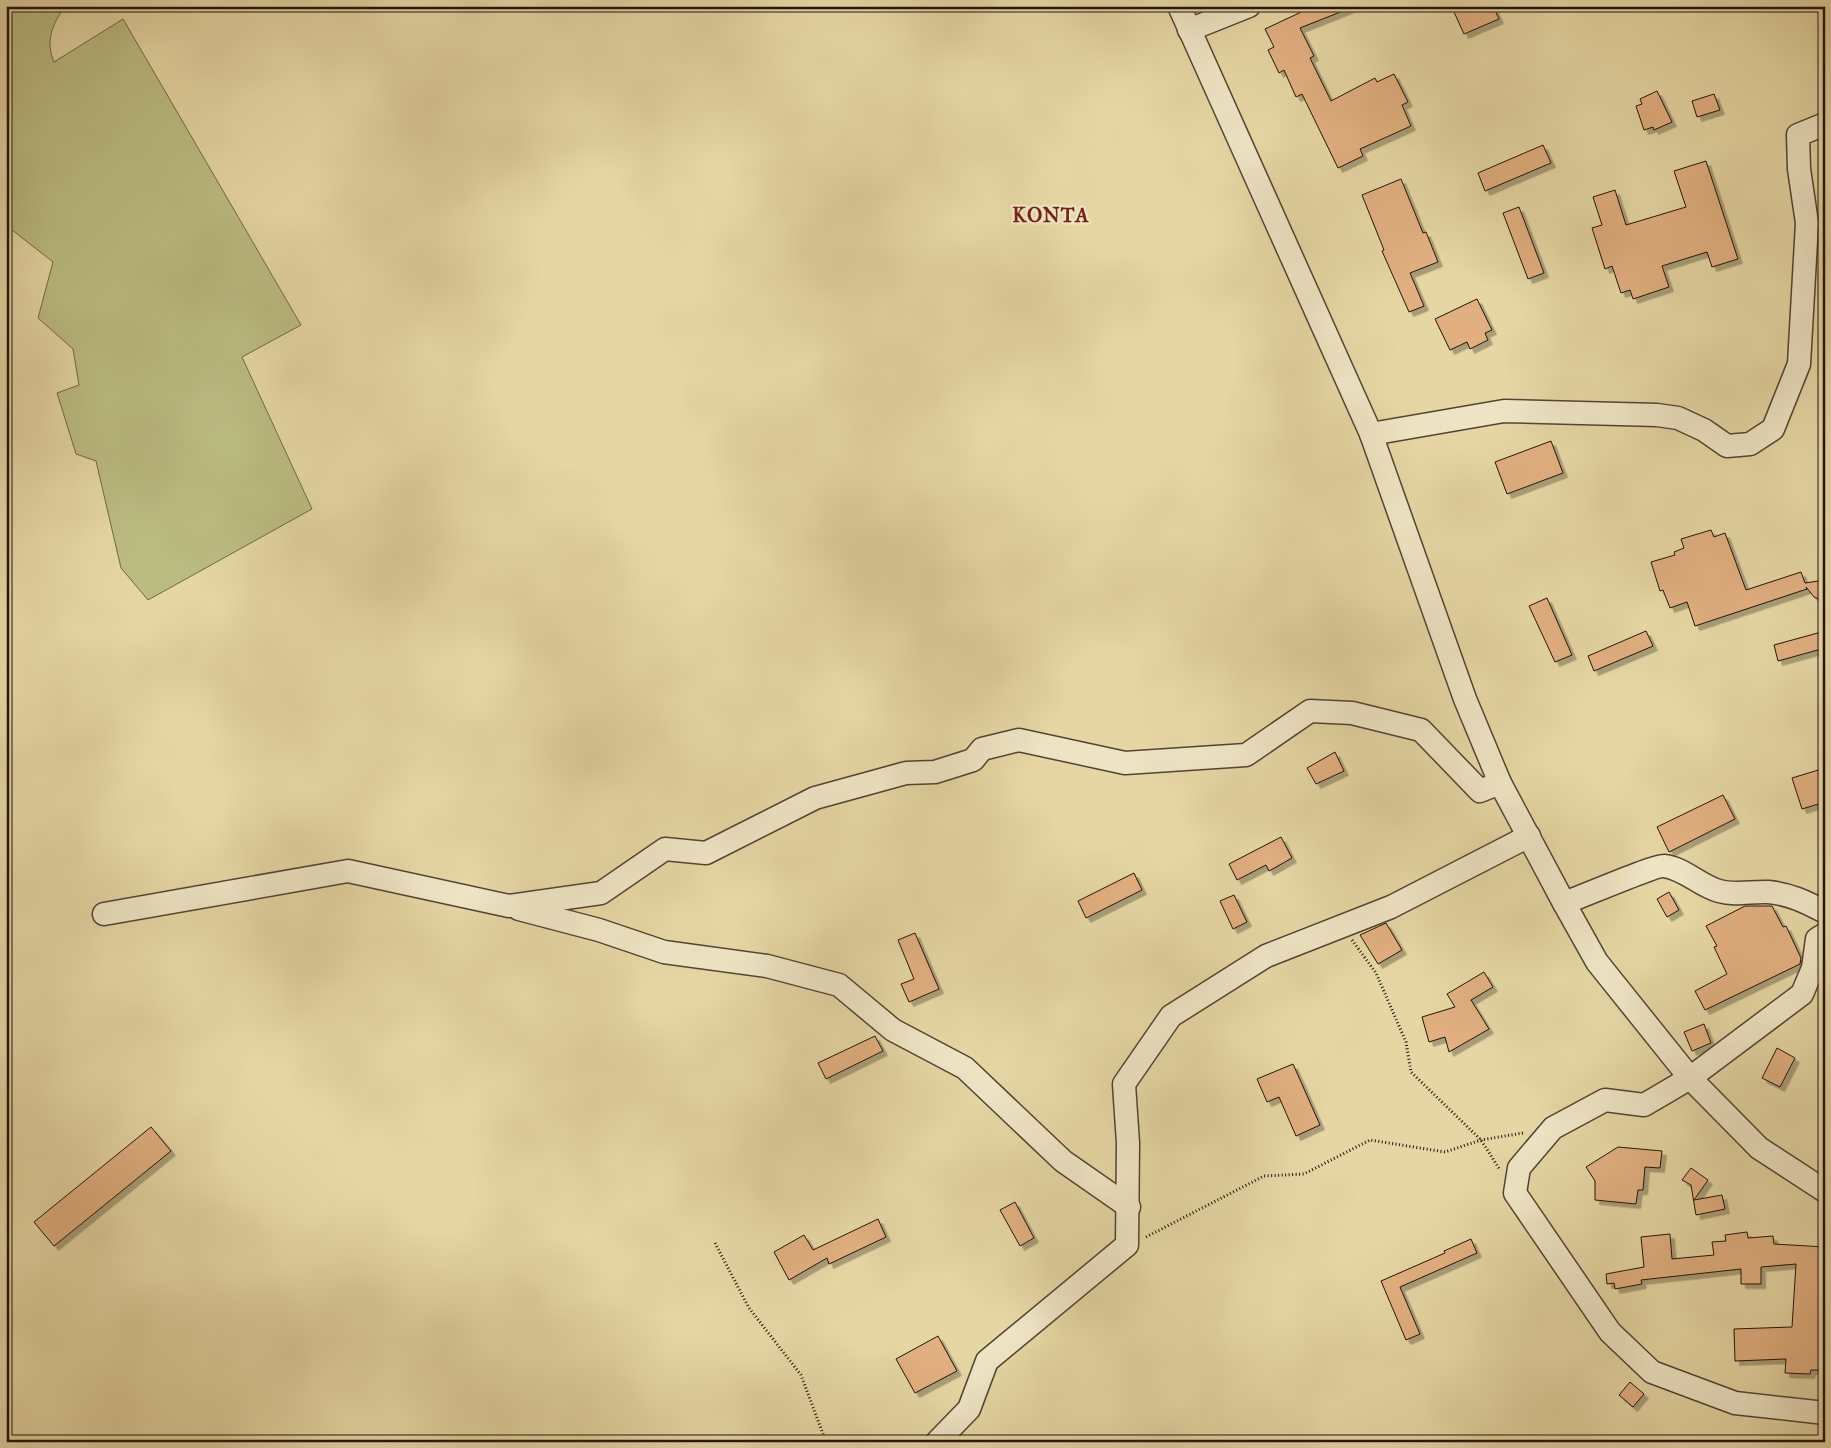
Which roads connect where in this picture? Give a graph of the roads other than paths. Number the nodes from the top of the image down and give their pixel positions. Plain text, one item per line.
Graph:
1 (1179, 6) edge
2 (1249, 6) edge
3 (1190, 30) junction
4 (1825, 124) edge
5 (1371, 434) junction
6 (1500, 783) junction
7 (1529, 836) junction
8 (1564, 903) junction
9 (509, 906) junction
10 (1825, 912) edge
11 (104, 914) dead end
12 (1825, 934) edge
13 (1690, 1078) junction
14 (1825, 1191) edge
15 (1129, 1207) junction
16 (1825, 1413) edge
17 (937, 1442) edge

1 - 3 street
2 - 3 street
3 - 5 street
4 - 5 street
5 - 6 street
6 - 7 street
6 - 9 street
7 - 8 street
7 - 15 street
8 - 10 street
8 - 13 street
9 - 11 street
9 - 15 street
12 - 13 street
13 - 14 street
13 - 16 street
15 - 17 street

